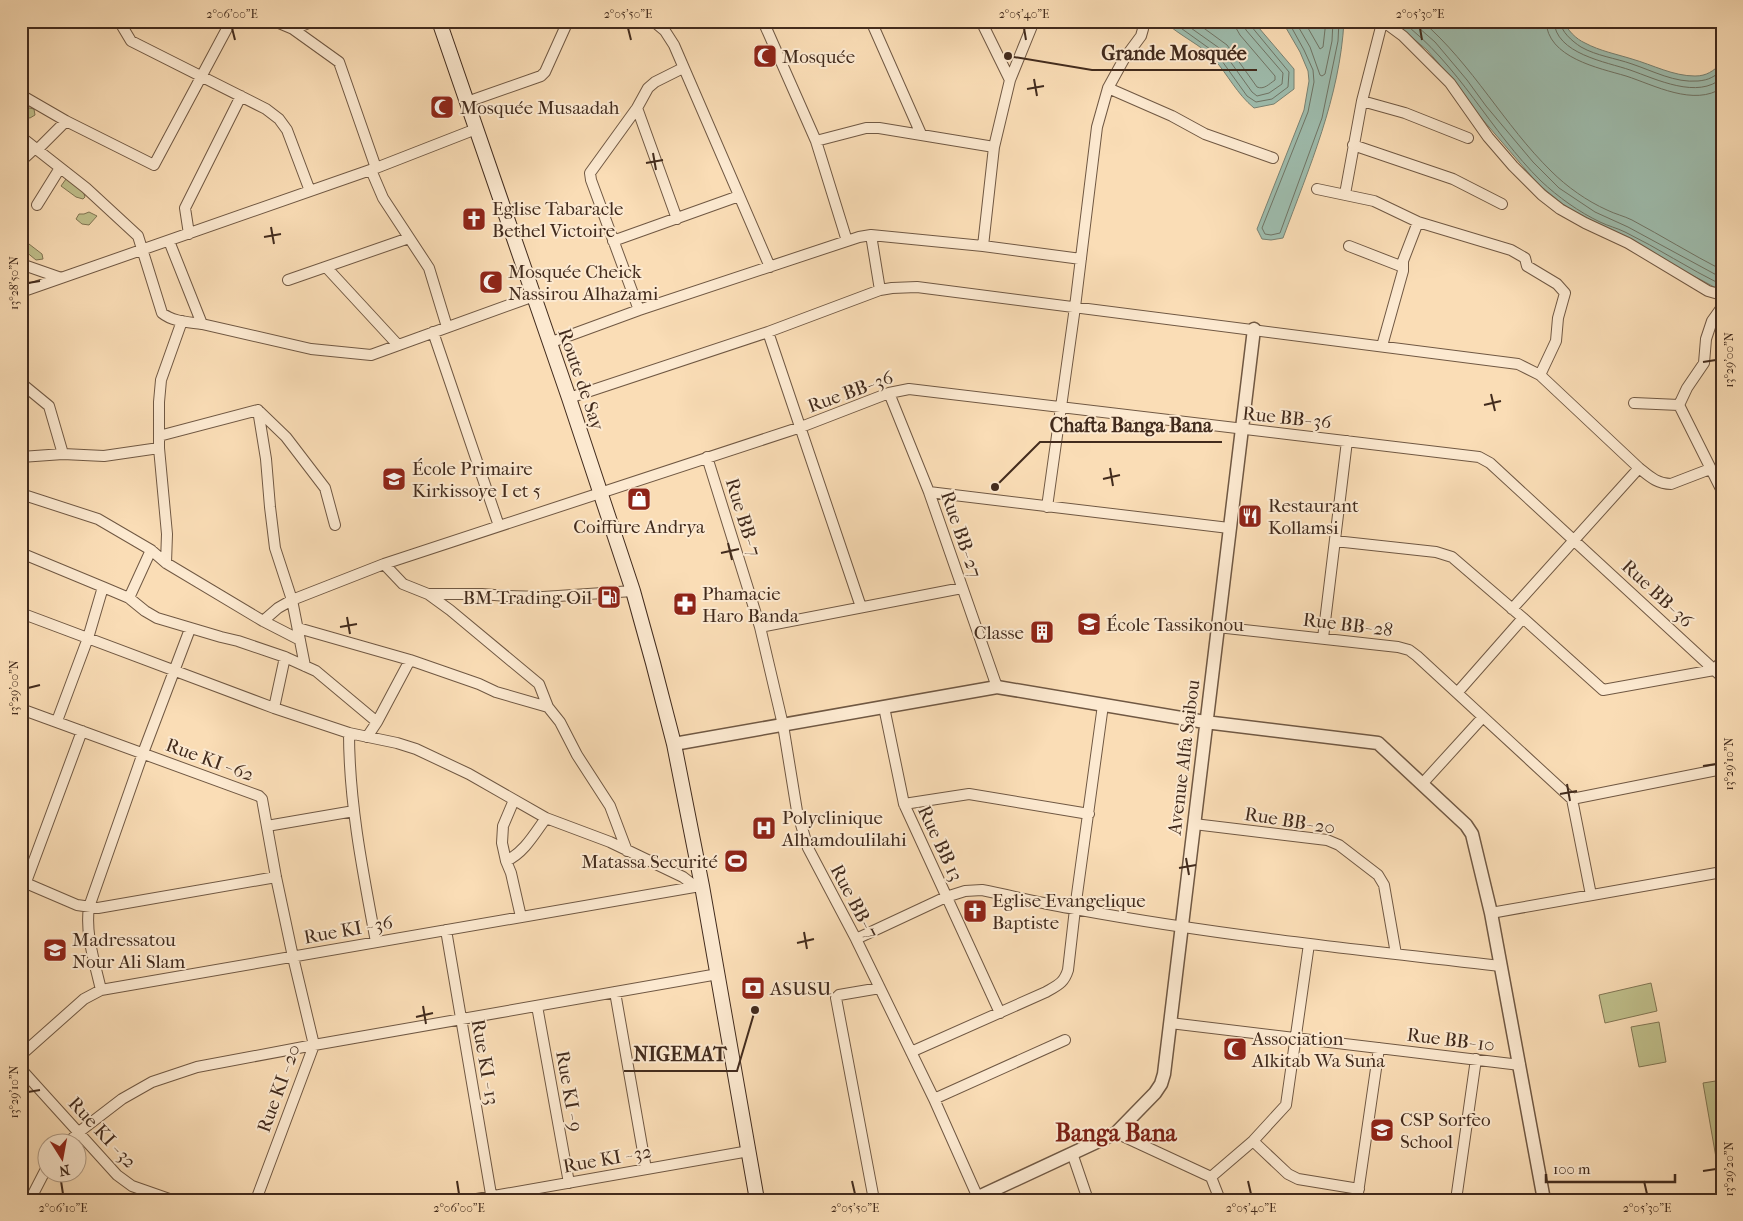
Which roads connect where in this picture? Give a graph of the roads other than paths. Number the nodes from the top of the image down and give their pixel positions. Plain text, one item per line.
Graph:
1 (120, 21) edge
2 (231, 21) edge
3 (274, 21) edge
4 (314, 21) edge
5 (439, 21) edge
6 (568, 21) edge
7 (653, 21) edge
8 (763, 21) edge
9 (872, 21) edge
10 (980, 21) edge
11 (1034, 21) edge
12 (1142, 21) edge
13 (293, 29) junction
14 (684, 68) junction
15 (202, 76) junction
16 (1010, 80) junction
17 (1108, 88) junction
18 (21, 95) edge
19 (241, 96) junction
20 (467, 102) junction
21 (1362, 102) junction
22 (637, 108) junction
23 (66, 121) junction
24 (476, 129) junction
25 (921, 134) junction
26 (21, 137) edge
27 (1468, 138) dead end
28 (816, 141) junction
29 (1353, 145) junction
30 (994, 147) junction
31 (36, 149) junction
32 (1273, 158) dead end
33 (21, 160) edge
34 (60, 168) junction
35 (374, 169) junction
36 (1317, 189) dead end
37 (310, 191) junction
38 (1345, 194) junction
39 (739, 196) junction
40 (1502, 204) dead end
41 (37, 205) dead end
42 (677, 219) junction
43 (1418, 222) junction
44 (189, 234) junction
45 (871, 235) junction
46 (409, 238) junction
47 (169, 241) junction
48 (613, 241) junction
49 (847, 241) junction
50 (983, 246) junction
51 (1349, 246) dead end
52 (144, 250) junction
53 (1081, 259) junction
54 (21, 264) edge
55 (326, 267) junction
56 (770, 267) junction
57 (1403, 267) junction
58 (61, 278) junction
59 (288, 280) dead end
60 (880, 290) junction
61 (21, 292) edge
62 (1722, 295) edge
63 (534, 296) junction
64 (1075, 307) junction
65 (1722, 307) edge
66 (639, 310) junction
67 (182, 321) junction
68 (202, 324) junction
69 (447, 327) junction
70 (1254, 329) junction
71 (433, 332) junction
72 (768, 332) junction
73 (549, 343) junction
74 (398, 345) junction
75 (1382, 346) junction
76 (1540, 375) junction
77 (21, 383) edge
78 (889, 393) junction
79 (570, 398) junction
80 (1634, 404) dead end
81 (1679, 405) junction
82 (1060, 407) junction
83 (258, 410) junction
84 (801, 427) junction
85 (1242, 429) junction
86 (159, 436) junction
87 (1347, 441) junction
88 (160, 448) junction
89 (63, 454) junction
90 (21, 457) edge
91 (707, 457) junction
92 (1639, 468) junction
93 (1710, 469) junction
94 (1722, 491) edge
95 (929, 492) junction
96 (601, 493) junction
97 (21, 494) edge
98 (1047, 506) junction
99 (335, 525) dead end
100 (499, 526) junction
101 (1230, 528) junction
102 (1575, 540) junction
103 (1335, 541) junction
104 (151, 550) junction
105 (21, 553) edge
106 (166, 562) junction
107 (384, 564) junction
108 (103, 587) junction
109 (962, 588) junction
110 (633, 591) junction
111 (428, 594) junction
112 (129, 598) junction
113 (292, 600) junction
114 (861, 607) junction
115 (1512, 609) junction
116 (21, 613) edge
117 (1523, 618) junction
118 (263, 621) junction
119 (760, 627) junction
120 (298, 628) junction
121 (1217, 628) junction
122 (190, 629) junction
123 (88, 638) junction
124 (1323, 638) junction
125 (300, 640) junction
126 (285, 657) junction
127 (410, 660) junction
128 (1722, 661) edge
129 (305, 666) junction
130 (1714, 670) junction
131 (175, 671) junction
132 (1722, 678) edge
133 (997, 687) junction
134 (1457, 693) junction
135 (1103, 705) junction
136 (548, 707) junction
137 (884, 707) junction
138 (274, 708) junction
139 (21, 710) edge
140 (1483, 717) junction
141 (56, 721) junction
142 (377, 722) junction
143 (1206, 722) junction
144 (782, 725) junction
145 (82, 731) junction
146 (349, 733) junction
147 (367, 737) junction
148 (674, 744) junction
149 (143, 753) junction
150 (1722, 769) edge
151 (1422, 784) junction
152 (1572, 799) junction
153 (514, 800) junction
154 (904, 804) junction
155 (354, 811) junction
156 (1089, 814) junction
157 (546, 818) junction
158 (1194, 824) junction
159 (268, 826) junction
160 (627, 851) junction
161 (506, 861) junction
162 (1722, 872) edge
163 (276, 877) junction
164 (23, 882) edge
165 (699, 887) junction
166 (1591, 895) junction
167 (946, 897) junction
168 (89, 907) junction
169 (1075, 909) junction
170 (1491, 914) junction
171 (521, 917) junction
172 (1182, 926) junction
173 (446, 930) junction
174 (856, 938) junction
175 (376, 942) junction
176 (1309, 944) junction
177 (1396, 954) junction
178 (293, 957) junction
179 (1501, 966) junction
180 (718, 974) junction
181 (880, 988) junction
182 (101, 990) junction
183 (615, 992) junction
184 (537, 1006) junction
185 (1000, 1012) junction
186 (461, 1019) junction
187 (1170, 1023) junction
188 (1296, 1038) junction
189 (1065, 1040) dead end
190 (314, 1044) junction
191 (1379, 1048) junction
192 (911, 1052) junction
193 (21, 1055) edge
194 (1476, 1059) junction
195 (1520, 1064) junction
196 (21, 1069) edge
197 (934, 1099) junction
198 (79, 1132) junction
199 (1116, 1132) junction
200 (1253, 1141) junction
201 (748, 1151) junction
202 (1072, 1153) junction
203 (646, 1169) junction
204 (1211, 1177) junction
205 (569, 1183) junction
206 (38, 1184) edge
207 (1358, 1189) junction
208 (492, 1198) edge
209 (976, 1199) edge
210 (30, 1200) edge
211 (172, 1200) edge
212 (256, 1200) edge
213 (471, 1200) edge
214 (757, 1200) edge
215 (874, 1200) edge
216 (1088, 1200) edge
217 (1220, 1200) edge
218 (1357, 1200) edge
219 (1456, 1200) edge
220 (1544, 1200) edge

1 - 15 street
2 - 15 street
3 - 13 street
4 - 13 street
5 - 20 main road, Route de Say
6 - 20 street
7 - 14 street
8 - 28 street
9 - 25 street
10 - 16 street
11 - 16 street
12 - 17 street
13 - 35 street
14 - 22 street
14 - 39 street
15 - 19 street
15 - 23 street
16 - 30 street
17 - 32 street
17 - 53 street
18 - 23 street
19 - 37 street
19 - 44 street
20 - 24 main road, Route de Say
21 - 27 street
21 - 29 street
21 - 62 street
22 - 42 street
22 - 48 street
23 - 31 street
24 - 35 street
24 - 63 main road, Route de Say
25 - 28 street
25 - 30 street
26 - 31 street
28 - 49 street
29 - 38 street
29 - 40 street
30 - 50 street
31 - 33 street
31 - 34 street
34 - 41 street
34 - 52 street
35 - 37 street
35 - 46 street
36 - 38 street
37 - 44 street
38 - 43 street
39 - 42 street
39 - 56 street
42 - 48 street
43 - 57 street
43 - 76 street
44 - 47 street
45 - 49 street
45 - 50 street
45 - 60 street
46 - 55 street
46 - 69 street
47 - 52 street
47 - 68 street
48 - 66 street
49 - 56 street
50 - 53 street
51 - 57 street
52 - 58 street
52 - 67 street
53 - 64 street
54 - 58 street
55 - 59 street
55 - 74 street
56 - 66 street
57 - 75 street
58 - 61 street
60 - 64 street
60 - 72 street
63 - 69 street
63 - 73 main road, Route de Say
64 - 70 street
64 - 82 street
65 - 81 street
66 - 73 street
67 - 68 street
67 - 86 street
68 - 74 street
69 - 71 street
70 - 75 street
70 - 85 street, Avenue Alfa Saibou
71 - 74 street
71 - 100 street
72 - 79 street
72 - 84 street
73 - 79 main road, Route de Say
75 - 76 street
76 - 92 street
77 - 89 street
78 - 82 street, Rue BB- 36
78 - 84 street, Rue BB- 36
78 - 95 street, Rue BB- 27
79 - 96 main road, Route de Say
80 - 81 street
81 - 93 street
82 - 85 street, Rue BB- 36
82 - 98 street
83 - 86 street
83 - 99 street
83 - 113 street
84 - 91 street, Rue BB- 36
84 - 114 street
85 - 87 street, Rue BB- 36
85 - 101 street, Avenue Alfa Saibou
86 - 88 street
87 - 102 street, Rue BB- 36
87 - 103 street
88 - 89 street
88 - 106 street
89 - 90 street
91 - 96 street, Rue BB- 36
91 - 119 street, Rue BB- 7
92 - 93 street
92 - 102 street
93 - 94 street
95 - 98 street
95 - 109 street, Rue BB- 27
96 - 100 street, Rue BB- 36
96 - 110 main road, Route de Say
97 - 104 street
98 - 101 street
100 - 107 street, Rue BB- 36
101 - 121 street, Avenue Alfa Saibou
102 - 115 street
102 - 130 street, Rue BB- 36
103 - 115 street
103 - 124 street
104 - 106 street
104 - 112 street
105 - 108 street
106 - 118 street
107 - 111 street
107 - 113 street, Rue BB- 36
108 - 112 street
108 - 123 street
109 - 114 street
109 - 133 street, Rue BB- 27
110 - 111 street
110 - 148 main road, Route de Say
111 - 136 street
112 - 122 street
113 - 118 street, Rue BB- 36
113 - 120 street
114 - 119 street
115 - 117 street
116 - 123 street
117 - 130 street
117 - 134 street
118 - 125 street
119 - 144 street, Rue BB- 7
120 - 125 street
120 - 127 street
121 - 124 street, Rue BB- 28
121 - 143 street, Avenue Alfa Saibou
122 - 126 street
122 - 131 street
123 - 131 street
123 - 141 street
124 - 134 street, Rue BB- 28
125 - 129 street
126 - 129 street
126 - 138 street
127 - 136 street
127 - 142 street
128 - 130 street
129 - 142 street
130 - 132 street, Rue BB- 36
131 - 138 street
131 - 149 street
133 - 135 street
133 - 137 street
134 - 140 street, Rue BB- 28
135 - 143 street
135 - 156 street
136 - 160 street
137 - 144 street
137 - 154 street, Rue BB 13
138 - 146 street
139 - 141 street, Rue KI - 62
140 - 151 street
140 - 152 street, Rue BB- 28
141 - 145 street, Rue KI - 62
142 - 147 street
143 - 151 street
143 - 158 street, Avenue Alfa Saibou
144 - 148 street
144 - 174 street, Rue BB- 7
145 - 149 street, Rue KI - 62
145 - 164 street
146 - 147 street
146 - 155 street
147 - 153 street
148 - 165 main road, Route de Say
149 - 159 street, Rue KI - 62
149 - 168 street
150 - 152 street
151 - 170 street
152 - 166 street
153 - 157 street
153 - 161 street
154 - 156 street
154 - 167 street, Rue BB 13
155 - 159 street
155 - 175 street
156 - 169 street
157 - 160 street
157 - 161 street
158 - 172 street, Avenue Alfa Saibou
158 - 177 street, Rue BB- 20
159 - 163 street, Rue KI - 62
160 - 165 street
161 - 171 street
162 - 166 street
163 - 168 street
163 - 178 street, Rue KI - 62
164 - 168 street
165 - 171 street, Rue KI - 36
165 - 180 main road, Route de Say
166 - 170 street
167 - 169 street
167 - 174 street
167 - 185 street, Rue BB 13
168 - 182 street
169 - 172 street
169 - 185 street
170 - 179 street
171 - 173 street, Rue KI - 36
172 - 176 street
172 - 187 street, Avenue Alfa Saibou
173 - 175 street, Rue KI - 36
173 - 186 street, Rue KI - 13
174 - 181 street, Rue BB- 7
175 - 178 street, Rue KI - 36
176 - 177 street
176 - 188 street
177 - 179 street
178 - 182 street, Rue KI - 36
178 - 190 street, Rue KI - 20
179 - 195 street
180 - 183 street
180 - 201 main road, Route de Say
181 - 192 street, Rue BB- 7
181 - 215 street
182 - 193 street, Rue KI - 36
183 - 184 street
183 - 203 street
184 - 186 street
184 - 205 street, Rue KI - 9
185 - 192 street
186 - 190 street
186 - 208 street, Rue KI - 13
187 - 188 street, Rue BB- 10
187 - 199 street, Avenue Alfa Saibou
188 - 191 street, Rue BB- 10
188 - 200 street
189 - 197 street
190 - 198 street
190 - 212 street, Rue KI - 20
191 - 194 street, Rue BB- 10
191 - 207 street
192 - 197 street, Rue BB- 7
194 - 195 street, Rue BB- 10
194 - 219 street
195 - 220 street
196 - 198 street, Rue KI - 32
197 - 209 street, Rue BB- 7
198 - 211 street, Rue KI - 32
199 - 202 street, Avenue Alfa Saibou
199 - 204 street
200 - 204 street
200 - 207 street
201 - 203 street, Rue KI - 32
201 - 214 main road, Route de Say
202 - 209 street, Avenue Alfa Saibou
202 - 216 street
203 - 205 street, Rue KI - 32
204 - 217 street
205 - 208 street, Rue KI - 32
206 - 210 street
207 - 218 street
208 - 213 street, Rue KI - 32

